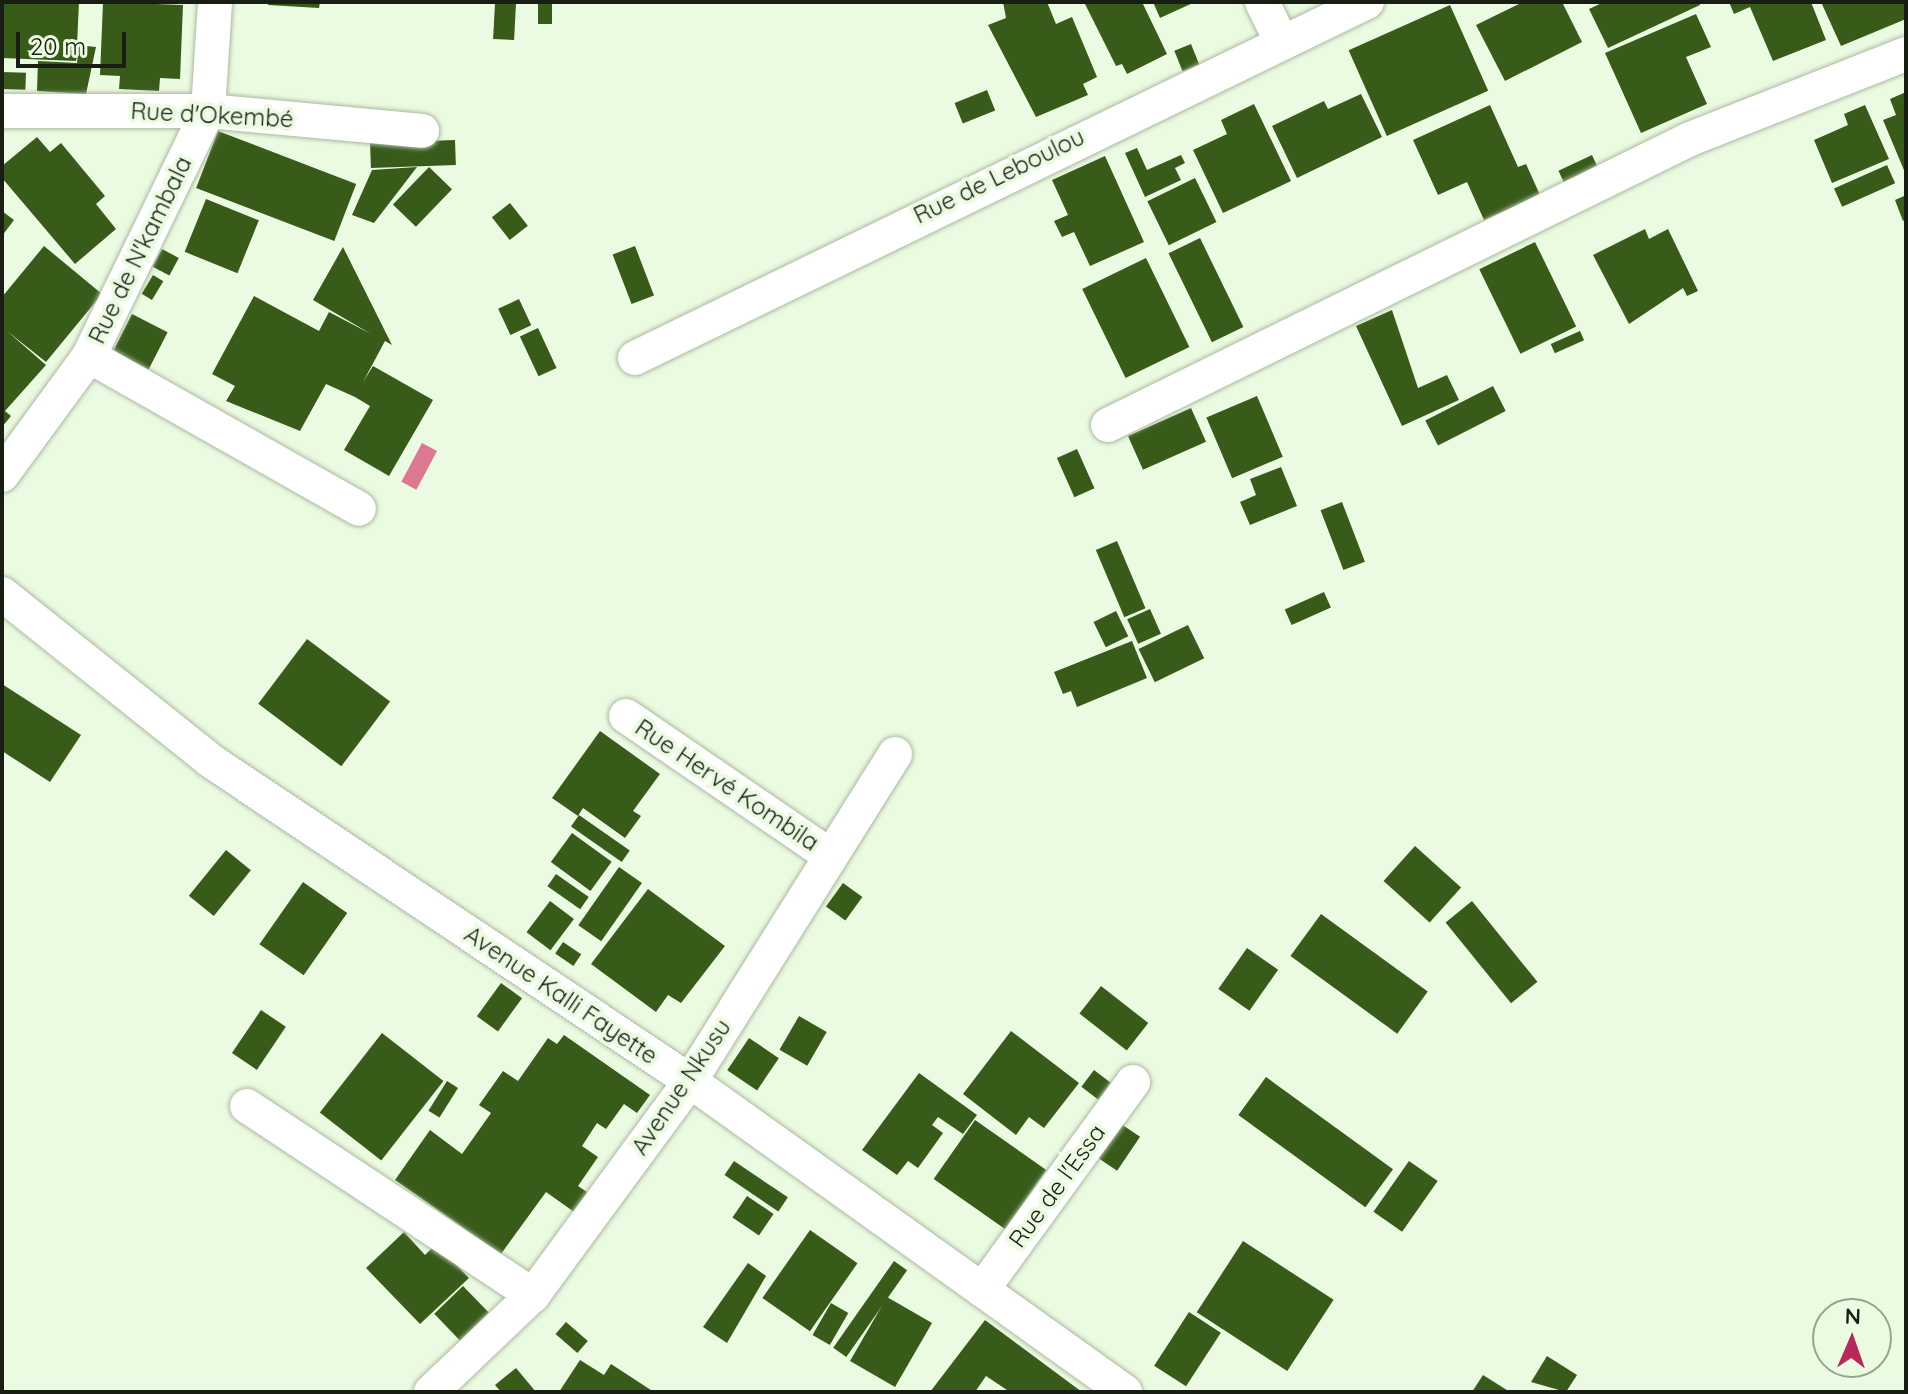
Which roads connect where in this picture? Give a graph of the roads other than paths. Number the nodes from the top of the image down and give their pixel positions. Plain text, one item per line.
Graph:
1 (215, 2) edge
2 (1262, 2) edge
3 (1367, 2) edge
4 (1281, 41) junction
5 (1906, 54) edge
6 (2, 111) edge
7 (208, 111) junction
8 (422, 131) dead end
9 (89, 356) junction
10 (635, 358) dead end
11 (1108, 425) dead end
12 (2, 475) edge
13 (359, 509) dead end
14 (2, 594) edge
15 (626, 716) dead end
16 (895, 754) dead end
17 (829, 855) junction
18 (690, 1081) junction
19 (1133, 1082) dead end
20 (247, 1106) dead end
21 (982, 1290) junction
22 (533, 1295) junction
23 (431, 1392) edge
24 (1125, 1392) edge

1 - 7 street, Rue de N'kambala
2 - 4 street
3 - 4 street, Rue de Leboulou
4 - 10 street, Rue de Leboulou
5 - 11 street
6 - 7 street, Rue d'Okembé
7 - 8 street, Rue d'Okembé
7 - 9 street, Rue de N'kambala
9 - 12 street, Rue de N'kambala
9 - 13 street
14 - 18 street, Avenue Kalli Fayette
15 - 17 street, Rue Hervé Kombila
16 - 17 street, Avenue Nkusu
17 - 18 street, Avenue Nkusu
18 - 21 street, Avenue Kalli Fayette
18 - 22 street, Avenue Nkusu
19 - 21 street, Rue de l'Essa
20 - 22 street
21 - 24 street, Avenue Kalli Fayette
22 - 23 street, Avenue Nkusu

